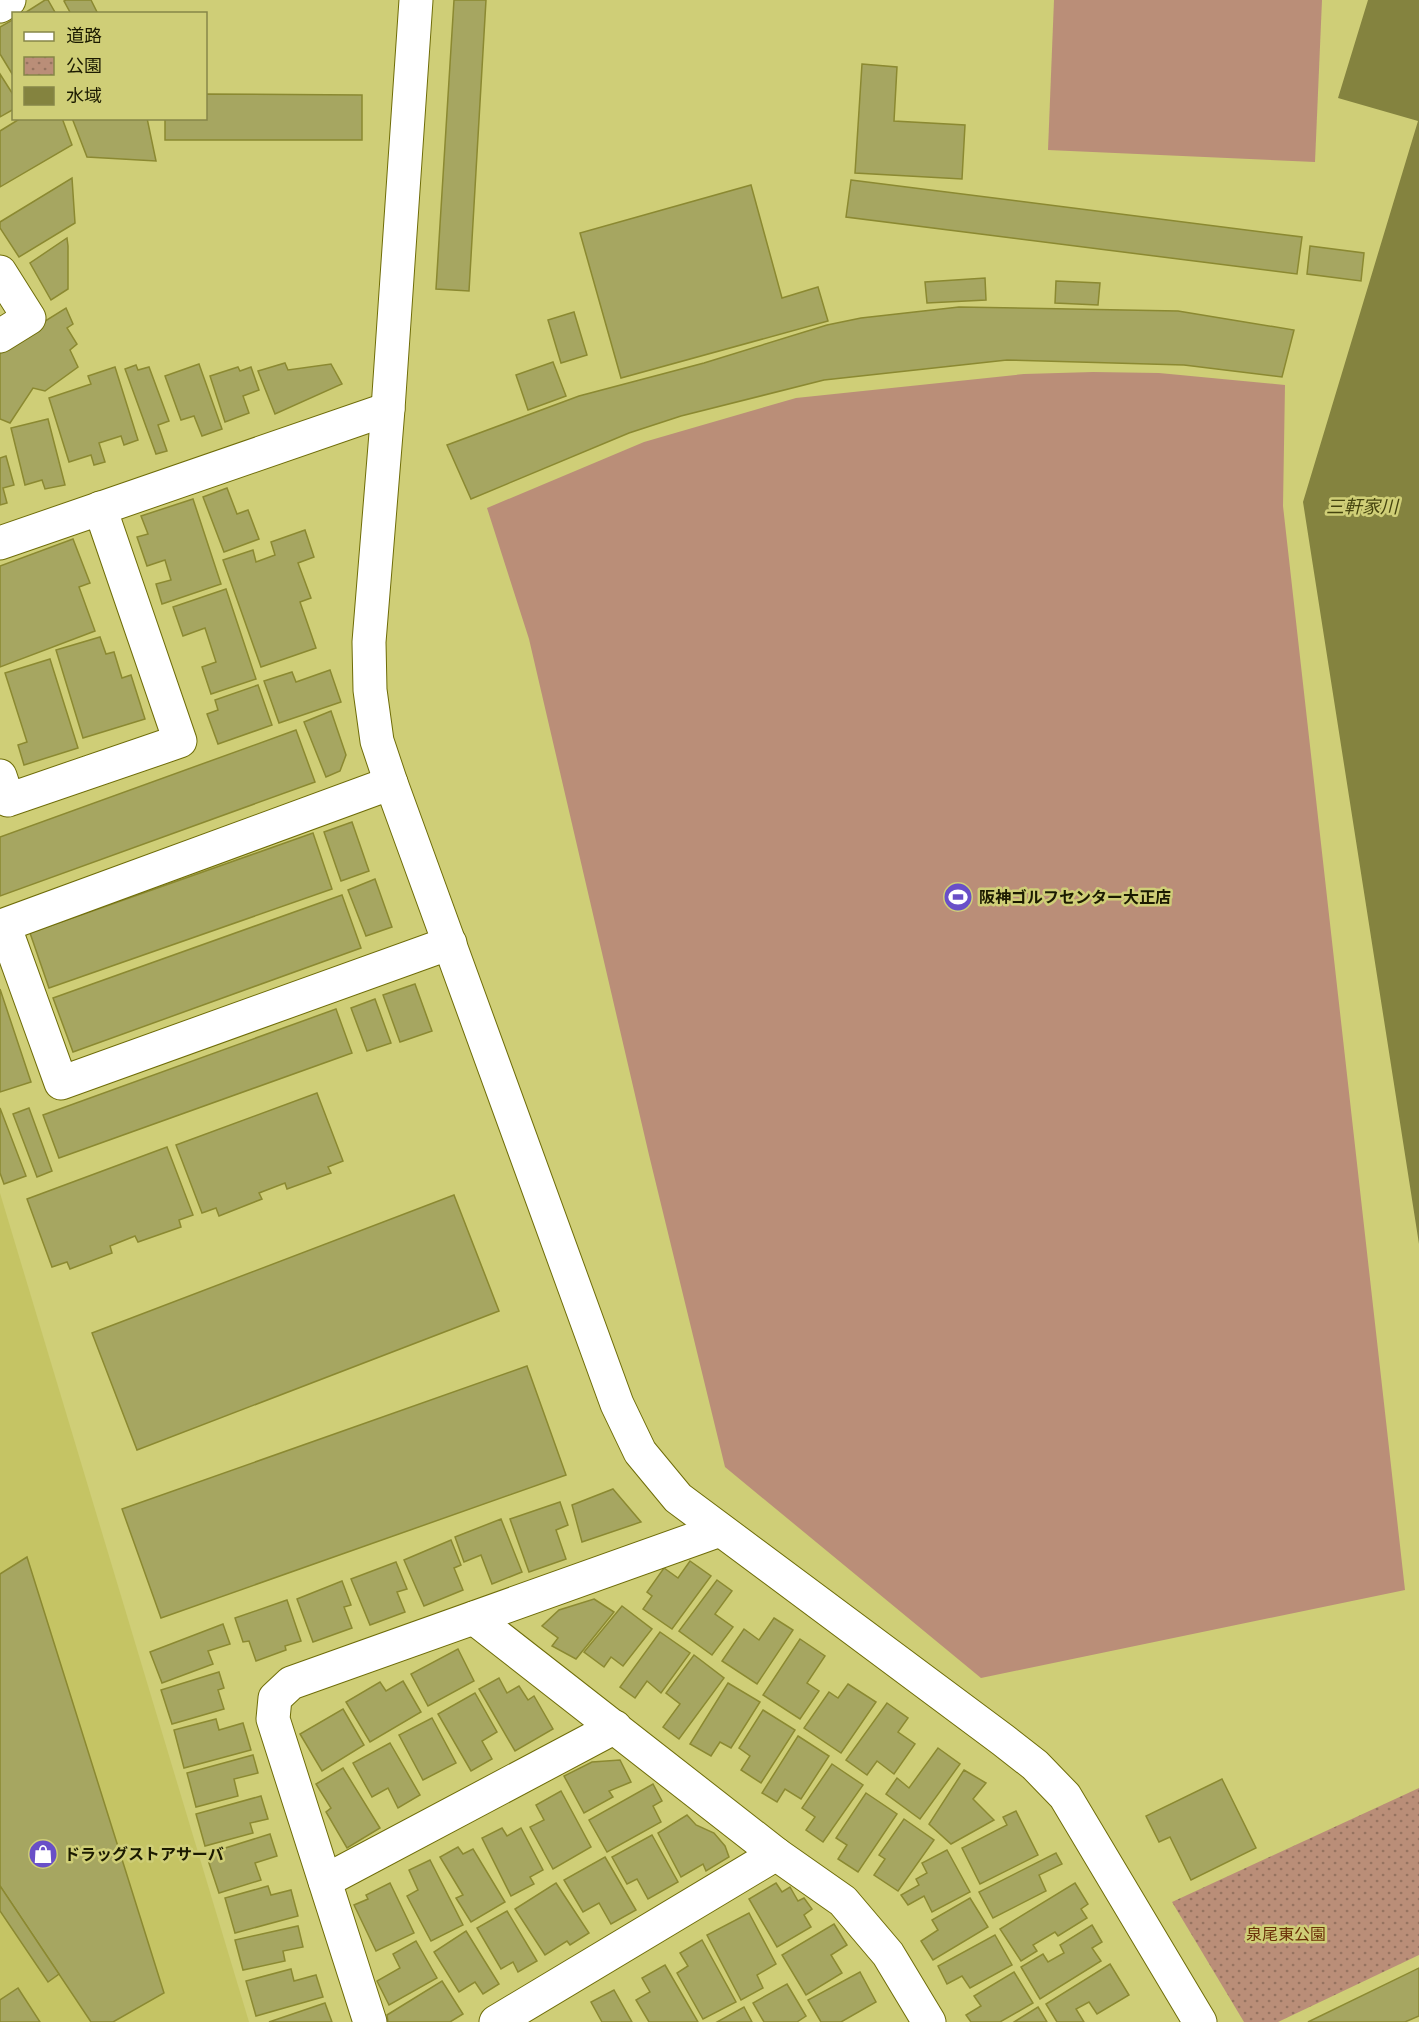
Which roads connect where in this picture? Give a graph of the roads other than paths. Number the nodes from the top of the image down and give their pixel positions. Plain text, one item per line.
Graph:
1 (9, 0) edge
2 (416, 0) edge
3 (0, 6) edge
4 (0, 272) edge
5 (0, 336) edge
6 (388, 409) junction
7 (100, 508) junction
8 (0, 543) edge
9 (0, 776) edge
10 (391, 783) junction
11 (450, 943) junction
12 (720, 1530) junction
13 (474, 1617) junction
14 (615, 1727) junction
15 (776, 1854) junction
16 (325, 1881) junction
17 (926, 2021) edge
18 (370, 2022) edge
19 (496, 2022) edge
20 (1200, 2022) edge

1 - 3 street
2 - 6 street
4 - 5 street
6 - 7 street
6 - 10 street
7 - 8 street
7 - 9 street
10 - 11 street
10 - 11 street
11 - 12 street
12 - 13 street
12 - 20 street
13 - 14 street
13 - 16 street
14 - 15 street
14 - 16 street
15 - 17 street
15 - 19 street
16 - 18 street

